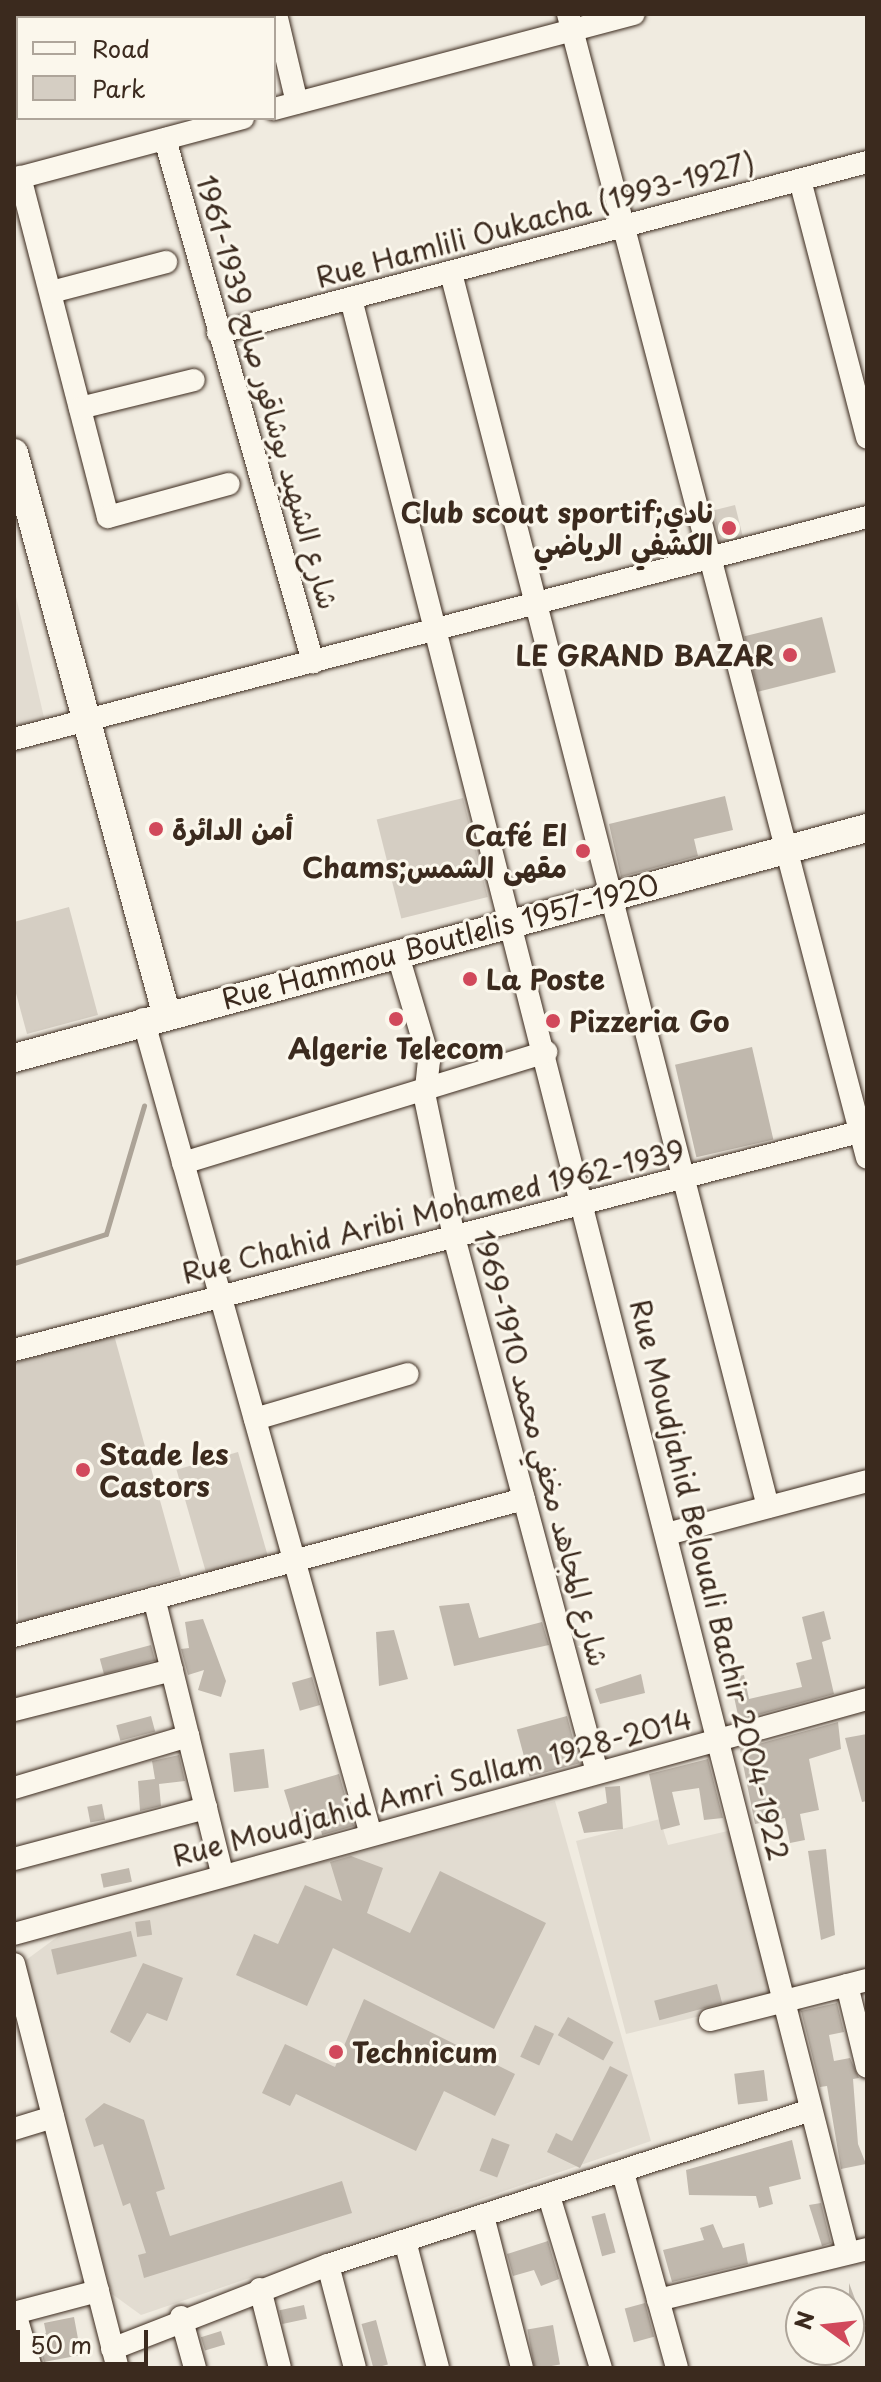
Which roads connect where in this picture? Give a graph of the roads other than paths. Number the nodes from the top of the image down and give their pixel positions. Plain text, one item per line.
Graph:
1 (276, 14) edge
2 (634, 14) edge
3 (570, 22) edge
4 (297, 103) junction
5 (276, 108) edge
6 (236, 120) edge
7 (165, 139) junction
8 (867, 162) edge
9 (17, 178) edge
10 (800, 180) junction
11 (625, 227) junction
12 (166, 262) dead end
13 (451, 273) junction
14 (51, 292) junction
15 (351, 299) junction
16 (218, 333) junction
17 (194, 380) dead end
18 (80, 408) junction
19 (867, 437) edge
20 (16, 469) edge
21 (229, 484) dead end
22 (867, 517) edge
23 (713, 559) junction
24 (537, 604) junction
25 (438, 630) junction
26 (313, 662) junction
27 (86, 721) junction
28 (14, 739) edge
29 (867, 828) edge
30 (785, 850) junction
31 (611, 896) junction
32 (513, 922) junction
33 (397, 952) junction
34 (154, 1016) junction
35 (546, 1052) junction
36 (14, 1058) edge
37 (426, 1089) junction
38 (864, 1131) edge
39 (867, 1158) edge
40 (183, 1163) junction
41 (684, 1178) junction
42 (584, 1204) junction
43 (454, 1237) junction
44 (220, 1295) junction
45 (14, 1350) edge
46 (408, 1374) dead end
47 (255, 1419) junction
48 (867, 1481) edge
49 (524, 1499) junction
50 (768, 1507) junction
51 (667, 1534) junction
52 (294, 1561) junction
53 (154, 1598) junction
54 (14, 1636) edge
55 (172, 1670) junction
56 (867, 1699) edge
57 (14, 1710) edge
58 (188, 1736) junction
59 (719, 1739) junction
60 (597, 1772) junction
61 (14, 1788) edge
62 (206, 1808) junction
63 (371, 1835) junction
64 (14, 1859) edge
65 (223, 1876) junction
66 (14, 1934) edge
67 (14, 1964) edge
68 (857, 1983) edge
69 (785, 2002) junction
70 (710, 2020) dead end
71 (867, 2067) edge
72 (811, 2110) junction
73 (53, 2117) junction
74 (14, 2129) edge
75 (623, 2173) junction
76 (549, 2196) junction
77 (483, 2216) junction
78 (405, 2241) junction
79 (858, 2251) edge
80 (328, 2265) junction
81 (260, 2289) junction
82 (98, 2291) junction
83 (658, 2300) junction
84 (14, 2313) edge
85 (181, 2317) junction
86 (115, 2358) edge
87 (31, 2368) edge
88 (195, 2368) edge
89 (280, 2368) edge
90 (355, 2368) edge
91 (438, 2368) edge
92 (522, 2368) edge
93 (601, 2368) edge
94 (677, 2368) edge

1 - 4 street
2 - 3 street
3 - 4 street
3 - 11 street
4 - 5 street
6 - 7 street
7 - 9 street
7 - 16 street, شارع الشهيد بوشاقور صالح 1939-1961
8 - 10 street, Rue Hamlili Oukacha (1993-1927)
9 - 14 street
10 - 11 street, Rue Hamlili Oukacha (1993-1927)
10 - 19 street
11 - 13 street, Rue Hamlili Oukacha (1993-1927)
11 - 23 street
12 - 14 street
13 - 15 street, Rue Hamlili Oukacha (1993-1927)
13 - 24 street
14 - 18 street
15 - 16 street, Rue Hamlili Oukacha (1993-1927)
15 - 25 street, Rue Moudjahid Belouali Bachir 2004-1922
16 - 26 street, شارع الشهيد بوشاقور صالح 1939-1961
17 - 18 street
18 - 21 street
20 - 27 main road
22 - 23 street
23 - 24 street
23 - 30 street
24 - 25 street
24 - 31 street
25 - 26 street
25 - 32 street, Rue Moudjahid Belouali Bachir 2004-1922
26 - 27 street
27 - 28 street
27 - 34 main road
29 - 30 main road, Rue Hammou Boutlelis 1957-1920
30 - 31 main road, Rue Hammou Boutlelis 1957-1920
30 - 38 street
31 - 32 main road, Rue Hammou Boutlelis 1957-1920
31 - 41 street
32 - 33 main road, Rue Hammou Boutlelis 1957-1920
32 - 35 street, Rue Moudjahid Belouali Bachir 2004-1922
33 - 34 main road, Rue Hammou Boutlelis 1957-1920
33 - 37 street, شارع المجاهد مخفي محمد 1910-1969
34 - 36 main road, Rue Hammou Boutlelis 1957-1920
34 - 40 street
35 - 37 street
35 - 42 street, Rue Moudjahid Belouali Bachir 2004-1922
37 - 40 street
37 - 43 street, شارع المجاهد مخفي محمد 1910-1969
38 - 39 street
38 - 41 street, Rue Chahid Aribi Mohamed 1962-1939
40 - 44 street
41 - 42 street, Rue Chahid Aribi Mohamed 1962-1939
41 - 50 street
42 - 43 street, Rue Chahid Aribi Mohamed 1962-1939
42 - 51 street, Rue Moudjahid Belouali Bachir 2004-1922
43 - 44 street, Rue Chahid Aribi Mohamed 1962-1939
43 - 49 street, شارع المجاهد مخفي محمد 1910-1969
44 - 45 street, Rue Chahid Aribi Mohamed 1962-1939
44 - 47 street
46 - 47 street
47 - 52 street
48 - 50 street
49 - 52 street
49 - 60 street, شارع المجاهد مخفي محمد 1910-1969
50 - 51 street
51 - 59 street, Rue Moudjahid Belouali Bachir 2004-1922
52 - 53 street
52 - 63 street
53 - 54 street
53 - 55 street
55 - 57 street
55 - 58 street
56 - 59 street, Rue Moudjahid Amri Sallam 1928-2014
58 - 61 street
58 - 62 street
59 - 60 street, Rue Moudjahid Amri Sallam 1928-2014
59 - 69 street, Rue Moudjahid Belouali Bachir 2004-1922
60 - 63 street, Rue Moudjahid Amri Sallam 1928-2014
62 - 64 street
62 - 65 street
63 - 65 street, Rue Moudjahid Amri Sallam 1928-2014
65 - 66 street, Rue Moudjahid Amri Sallam 1928-2014
67 - 73 street
68 - 69 street
68 - 71 street
69 - 70 street
69 - 72 street, Rue Moudjahid Belouali Bachir 2004-1922
72 - 75 street
72 - 79 street, Rue Moudjahid Belouali Bachir 2004-1922
73 - 74 street
73 - 82 street
75 - 76 street
75 - 83 street
76 - 77 street
76 - 93 street
77 - 78 street
77 - 92 street
78 - 80 street
78 - 91 street
79 - 83 street
80 - 81 street
80 - 90 street
81 - 85 street
81 - 89 street
82 - 84 street
82 - 86 street
83 - 94 street
84 - 87 street
85 - 86 street
85 - 88 street

